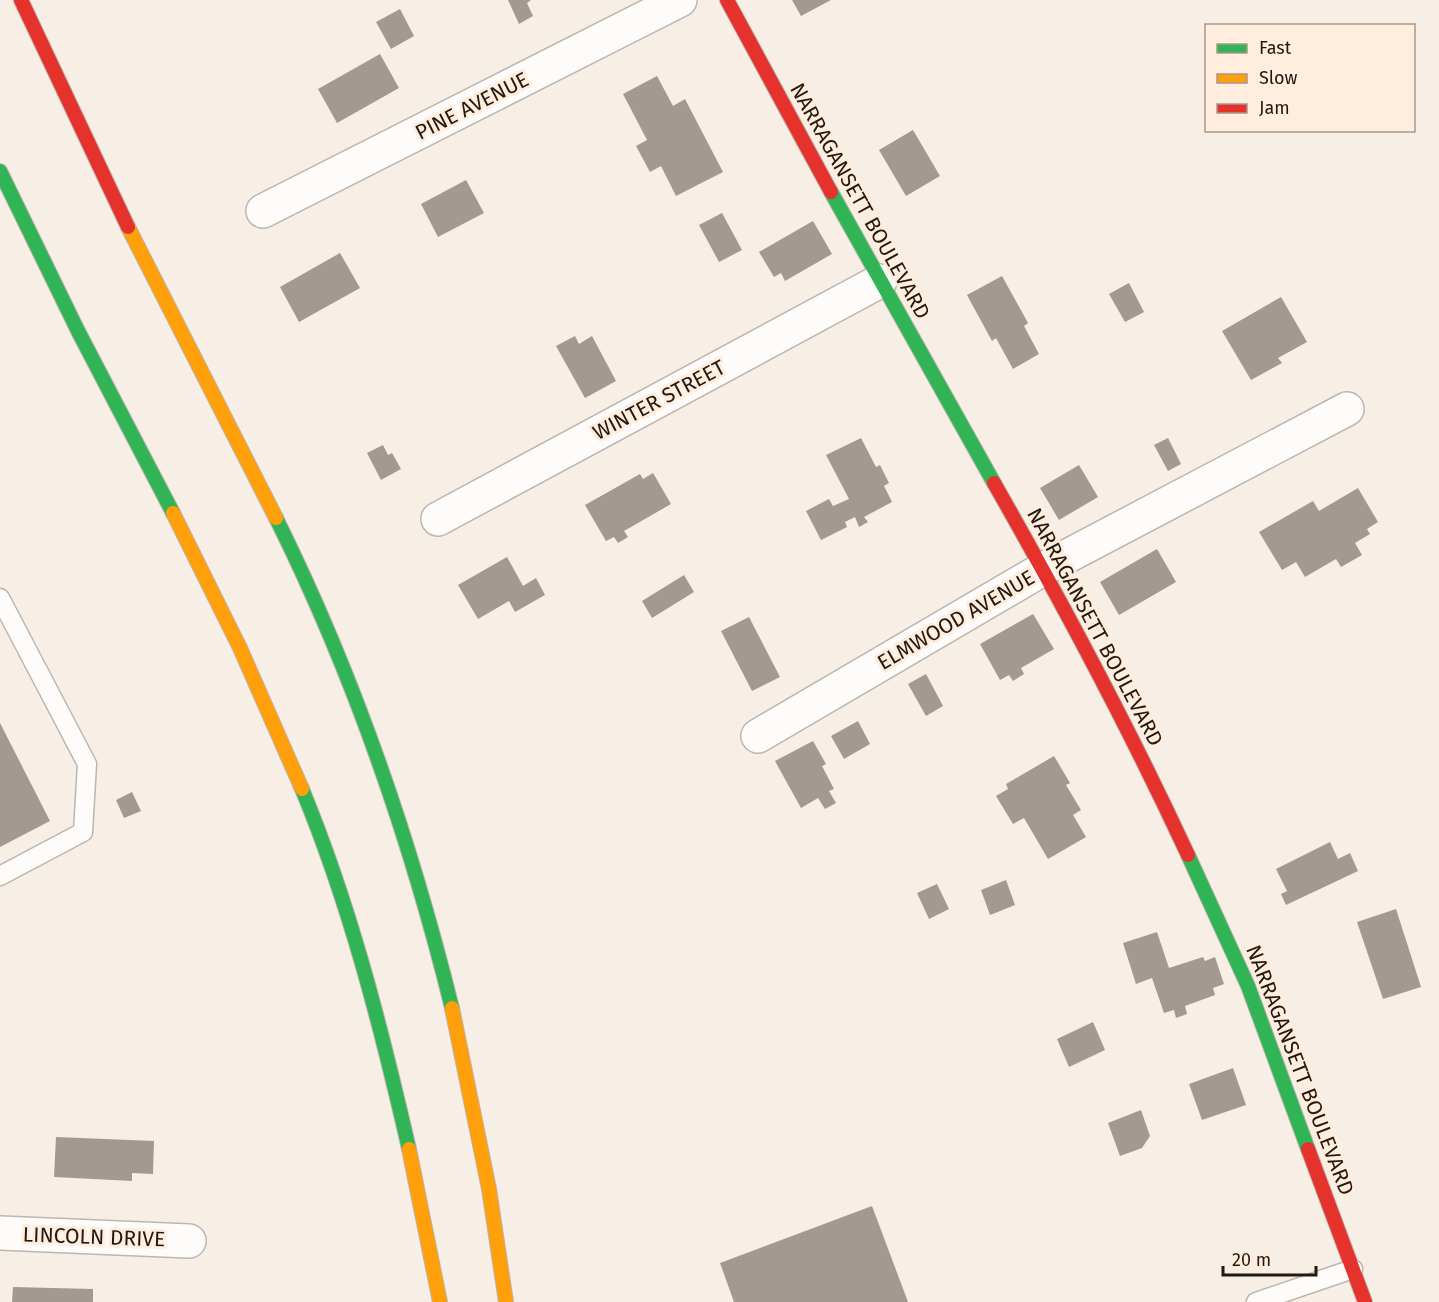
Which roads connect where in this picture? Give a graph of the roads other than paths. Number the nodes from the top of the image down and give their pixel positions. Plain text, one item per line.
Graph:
1 (21, 0) edge
2 (680, 0) edge
3 (727, 0) edge
4 (0, 171) edge
5 (263, 211) dead end
6 (880, 281) junction
7 (1347, 409) dead end
8 (438, 519) dead end
9 (1043, 569) junction
10 (0, 598) edge
11 (758, 736) dead end
12 (0, 876) edge
13 (0, 1233) edge
14 (189, 1241) dead end
15 (1353, 1269) junction
16 (1265, 1301) edge
17 (440, 1302) edge
18 (506, 1302) edge
19 (1365, 1302) edge

1 - 18 main road
2 - 5 street, PINE AVENUE
3 - 6 main road, NARRAGANSETT BOULEVARD
4 - 17 main road
6 - 8 street, WINTER STREET
6 - 9 main road, NARRAGANSETT BOULEVARD
7 - 9 street, ELMWOOD AVENUE
9 - 11 street, ELMWOOD AVENUE
9 - 15 main road, NARRAGANSETT BOULEVARD
10 - 12 lane
13 - 14 street, LINCOLN DRIVE
15 - 16 lane
15 - 19 main road, NARRAGANSETT BOULEVARD

